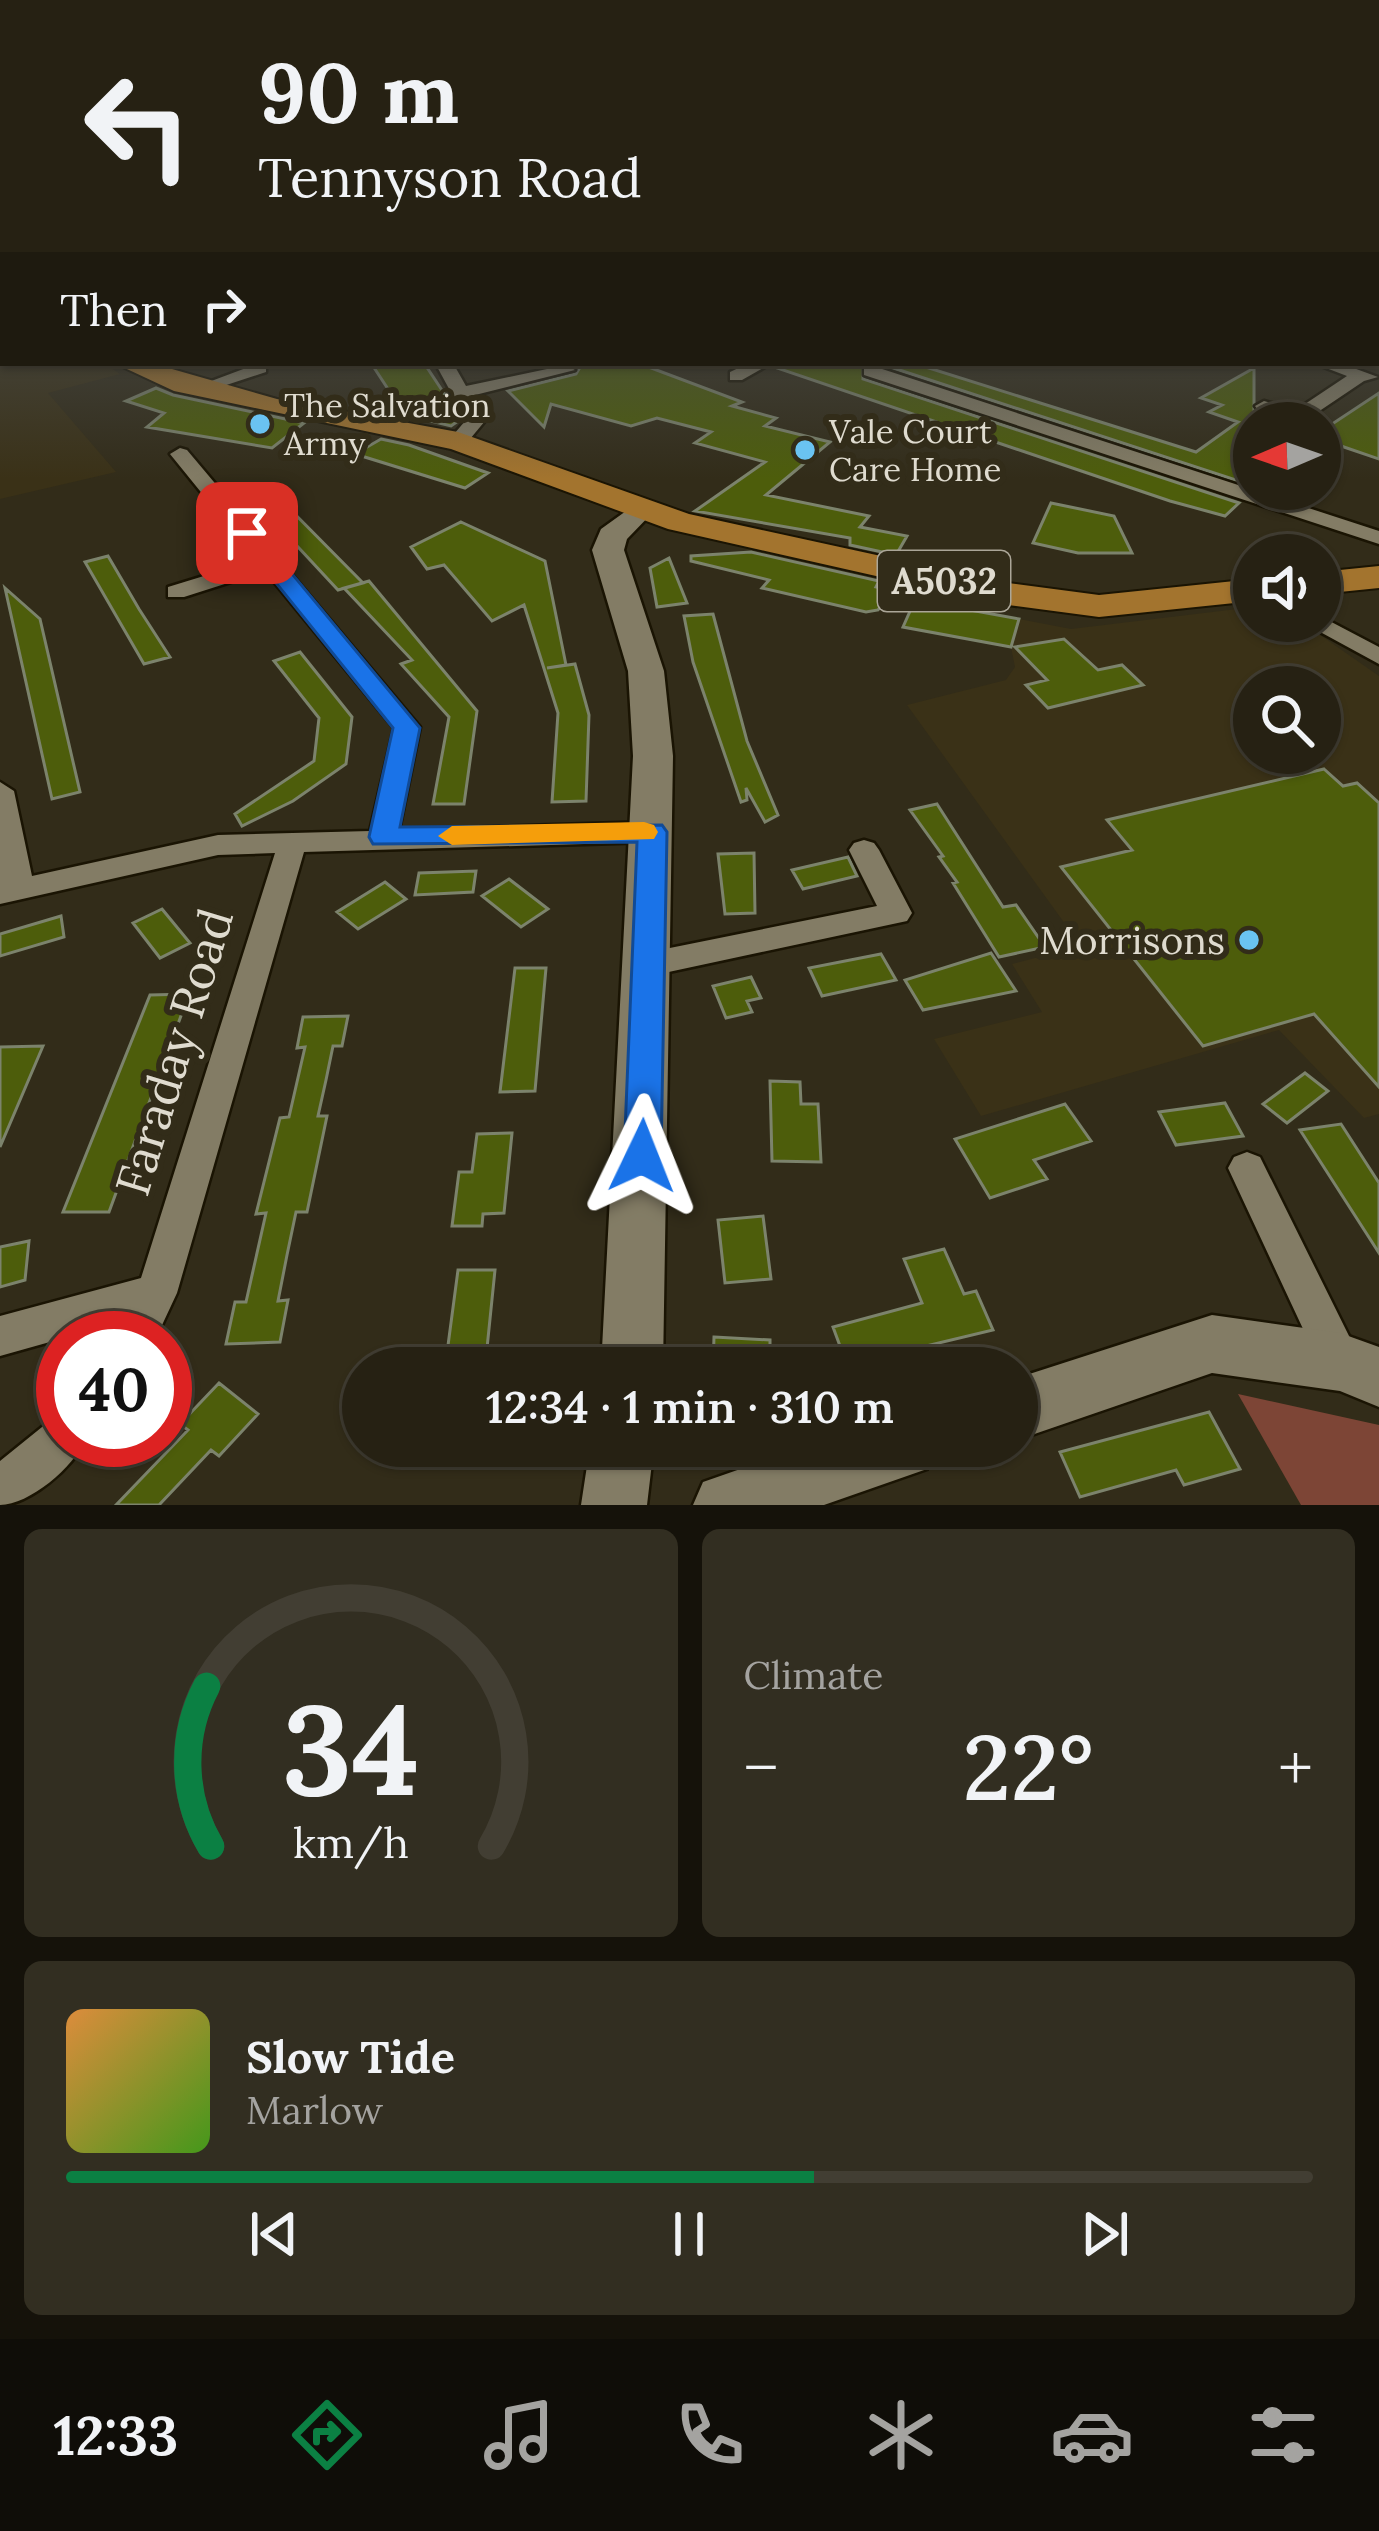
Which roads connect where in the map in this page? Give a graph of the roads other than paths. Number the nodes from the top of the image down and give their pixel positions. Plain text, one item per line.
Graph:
1 (136, 366) edge
2 (446, 366) edge
3 (1332, 366) edge
4 (260, 368) dead end
5 (566, 370) dead end
6 (870, 371) dead end
7 (1370, 377) edge
8 (199, 388) junction
9 (460, 393) junction
10 (1341, 402) edge
11 (458, 441) junction
12 (180, 454) dead end
13 (640, 510) junction
14 (1379, 538) edge
15 (271, 562) junction
16 (1379, 577) edge
17 (1341, 581) edge
18 (176, 592) dead end
19 (1233, 592) edge
20 (1341, 637) edge
21 (1379, 657) edge
22 (0, 791) edge
23 (652, 832) junction
24 (383, 837) junction
25 (293, 841) junction
26 (864, 850) dead end
27 (9, 890) edge
28 (650, 964) junction
29 (1247, 1168) dead end
30 (157, 1293) junction
31 (148, 1311) edge
32 (0, 1336) edge
33 (633, 1347) edge
34 (1359, 1369) edge
35 (1038, 1402) edge
36 (36, 1461) edge
37 (619, 1467) edge
38 (841, 1467) edge
39 (0, 1490) edge
40 (614, 1505) edge
41 (726, 1505) edge

1 - 8 main road, A5032
2 - 9 street
3 - 7 street
4 - 8 street
5 - 9 street
6 - 14 street
7 - 10 street
8 - 11 main road, A5032
9 - 11 street
11 - 13 main road, A5032
12 - 15 street
13 - 19 main road, A5032
13 - 23 street
15 - 18 street
15 - 24 street
16 - 17 main road
20 - 21 street
22 - 27 street
23 - 24 street
23 - 28 street
24 - 25 street
25 - 27 street
25 - 30 street, Faraday Road
26 - 28 street
28 - 33 street
29 - 34 street
30 - 31 street, Faraday Road
30 - 32 street
34 - 35 street
36 - 39 street
37 - 40 street
38 - 41 street

